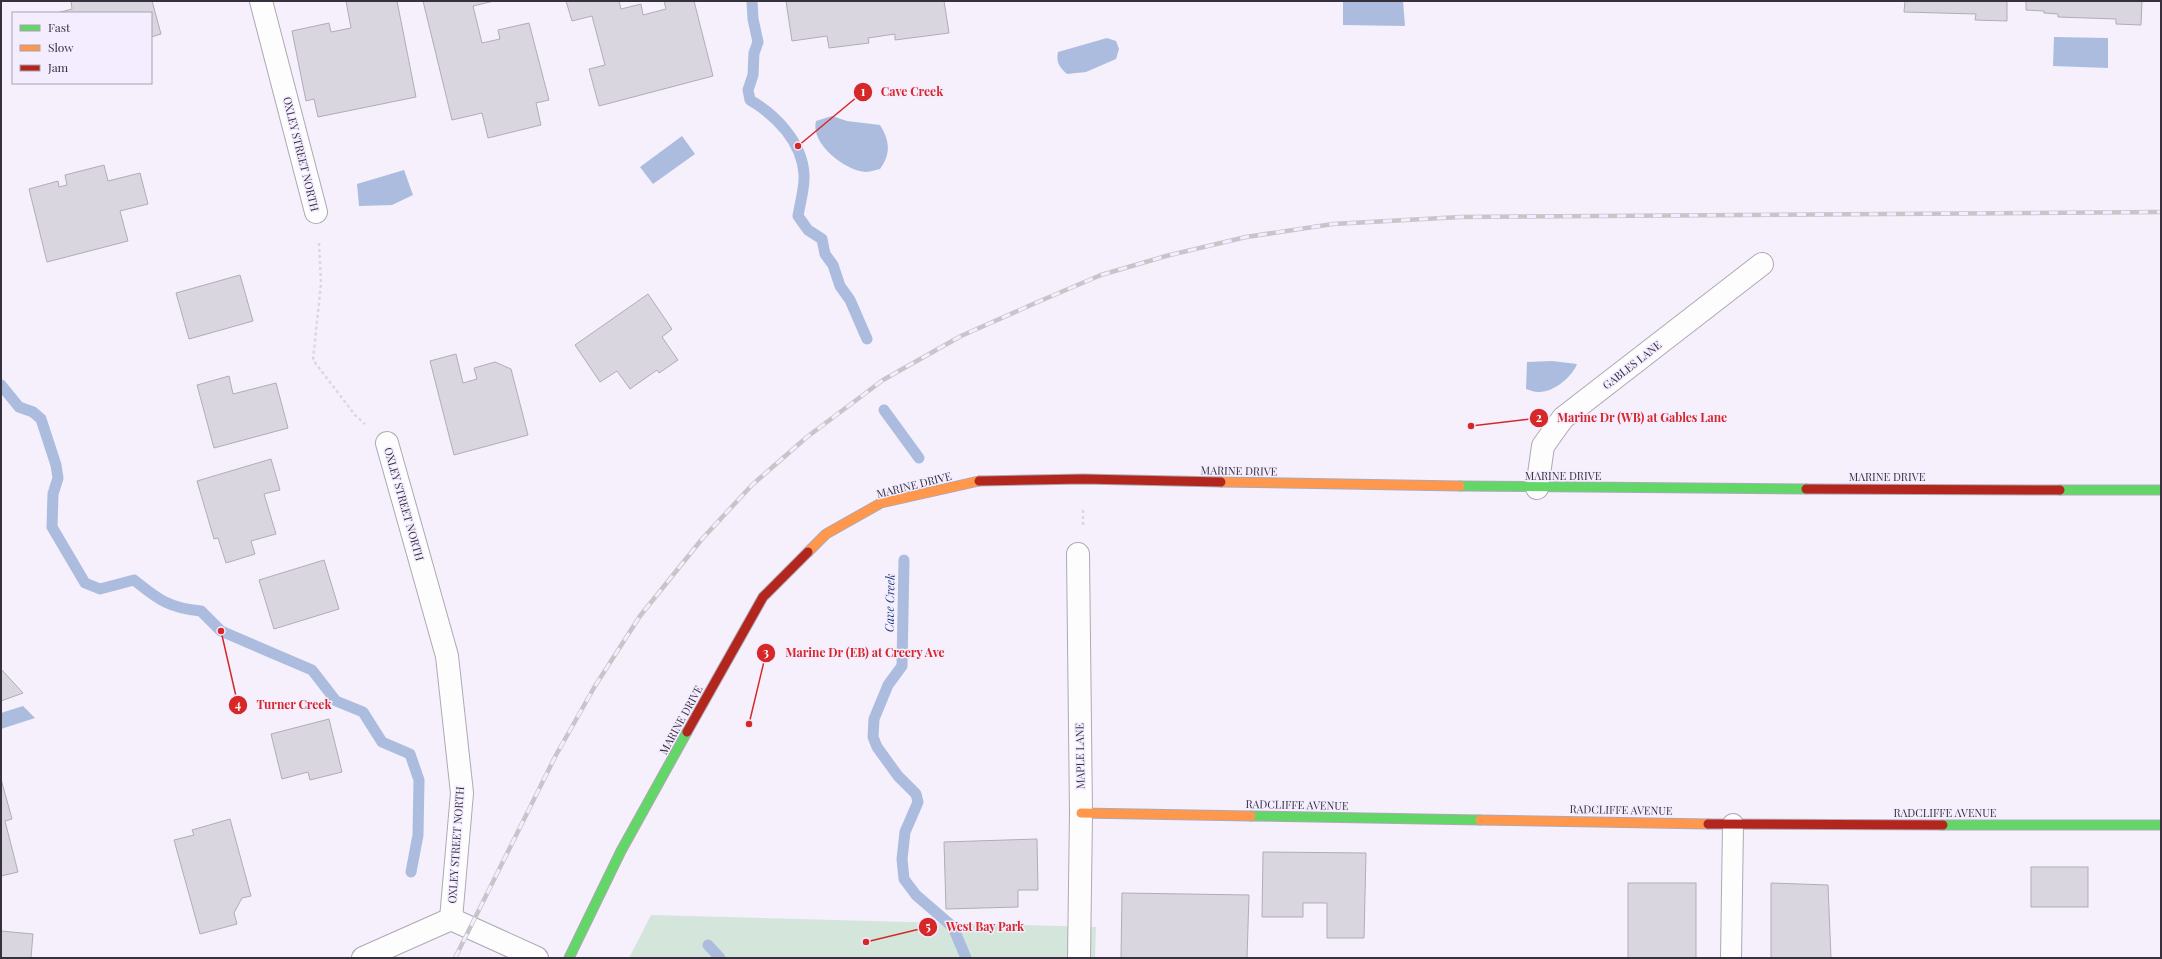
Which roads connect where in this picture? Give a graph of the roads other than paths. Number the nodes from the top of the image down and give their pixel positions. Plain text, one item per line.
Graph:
1 (261, 1) edge
2 (316, 212) road end
3 (1762, 264) dead end
4 (387, 442) road end
5 (1537, 488) junction
6 (2161, 490) edge
7 (1078, 554) dead end
8 (1080, 813) junction
9 (1733, 824) junction
10 (2161, 825) edge
11 (452, 919) junction
12 (363, 958) edge
13 (537, 958) edge
14 (569, 958) edge
15 (1079, 958) edge
16 (1731, 958) edge

1 - 2 street, OXLEY STREET NORTH
3 - 5 street, GABLES LANE
4 - 11 street, OXLEY STREET NORTH
5 - 6 main road, MARINE DRIVE
5 - 14 main road, MARINE DRIVE
7 - 8 street, MAPLE LANE
8 - 9 main road, RADCLIFFE AVENUE
8 - 15 street, MAPLE LANE
9 - 10 main road, RADCLIFFE AVENUE
9 - 16 lane
11 - 12 street
11 - 13 street

